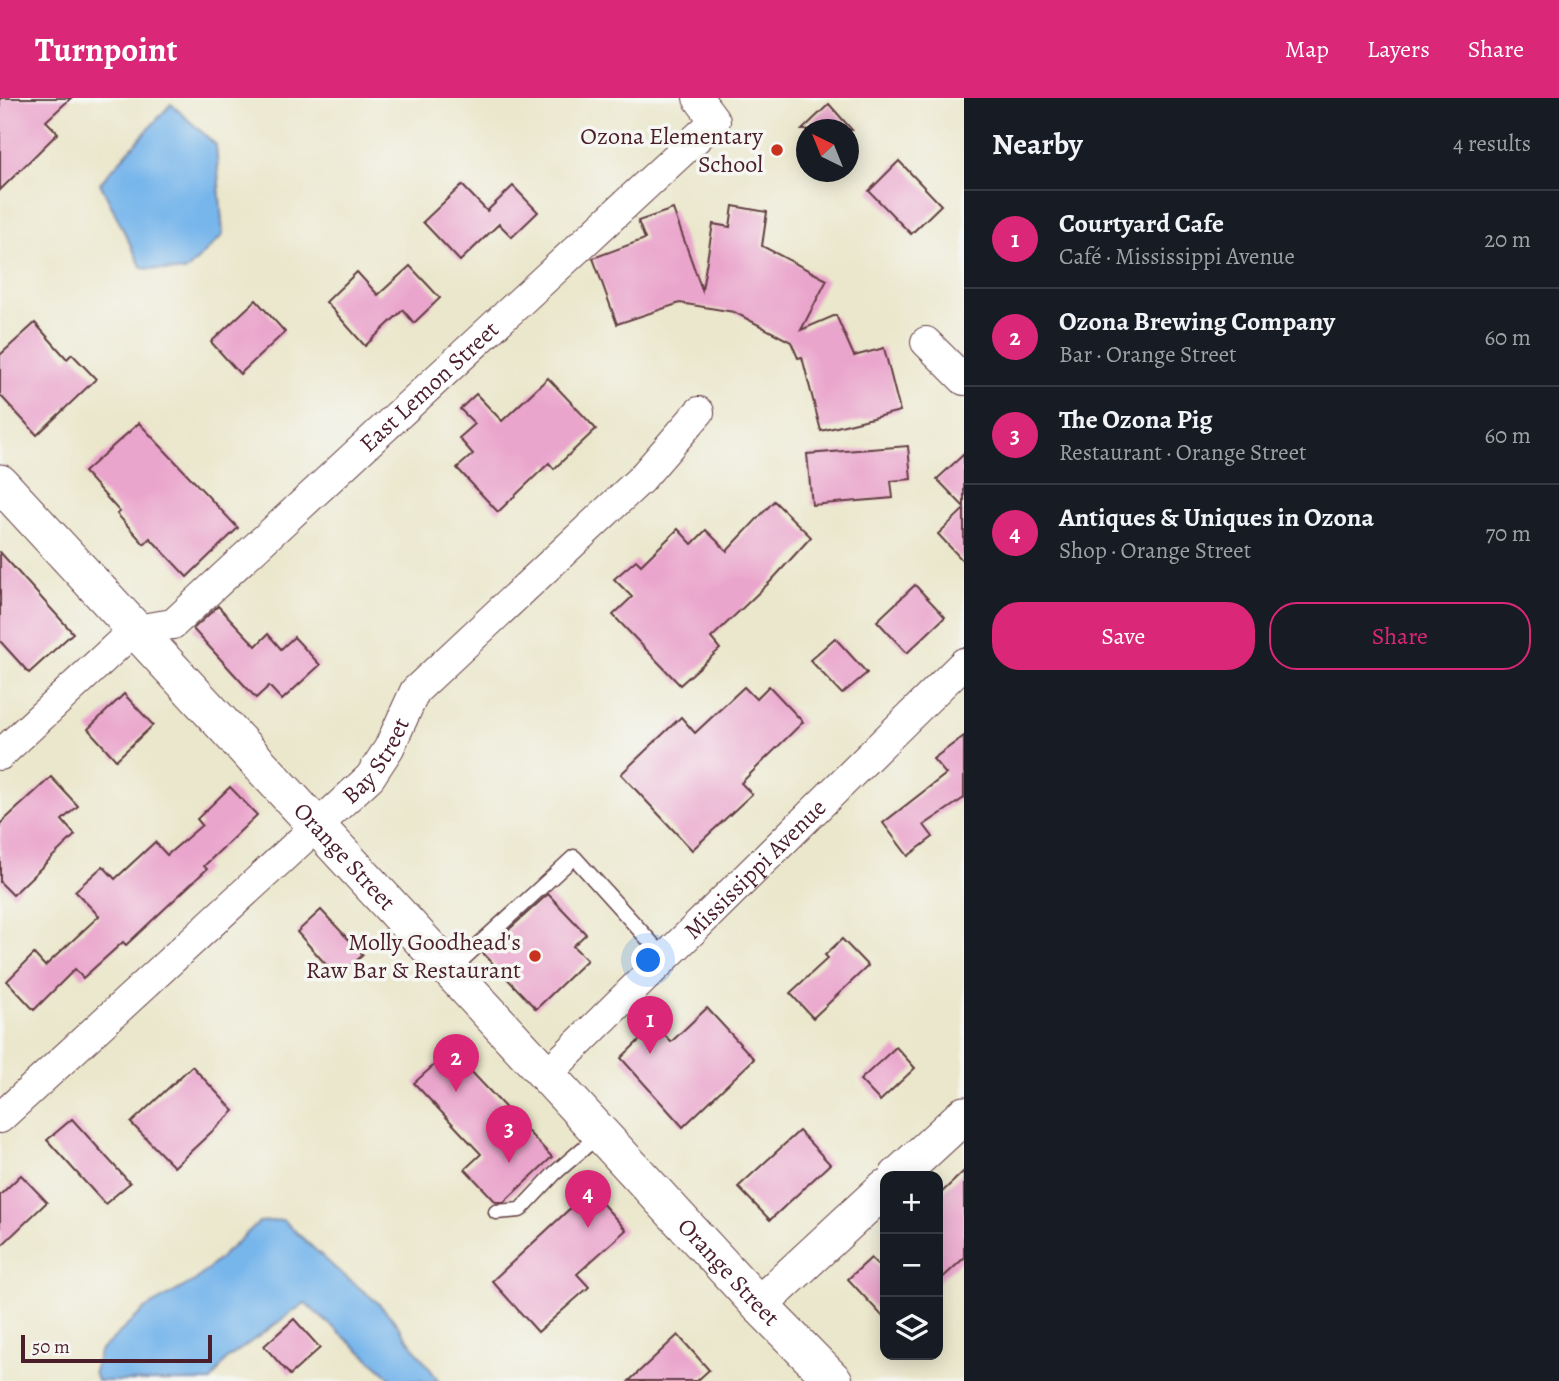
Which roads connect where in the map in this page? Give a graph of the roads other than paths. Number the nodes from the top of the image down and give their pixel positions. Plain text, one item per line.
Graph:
1 (706, 109) edge
2 (926, 342) dead end
3 (964, 380) edge
4 (699, 412) dead end
5 (0, 483) edge
6 (134, 630) junction
7 (964, 663) edge
8 (0, 755) edge
9 (316, 825) junction
10 (665, 958) junction
11 (451, 970) junction
12 (547, 1074) junction
13 (964, 1115) edge
14 (0, 1118) edge
15 (601, 1133) junction
16 (903, 1171) edge
17 (880, 1193) edge
18 (496, 1212) dead end
19 (759, 1305) junction
20 (834, 1381) edge

1 - 6 street, East Lemon Street
2 - 3 street
4 - 9 street, Bay Street
5 - 6 street, Orange Street
6 - 8 street
6 - 9 street, Orange Street
7 - 10 street, Mississippi Avenue
9 - 11 street, Orange Street
9 - 14 street, Bay Street
10 - 11 lane
10 - 12 street, Mississippi Avenue
11 - 12 street, Orange Street
12 - 15 street, Orange Street
13 - 16 street
15 - 18 lane
15 - 19 street, Orange Street
17 - 19 street
19 - 20 street, Orange Street

